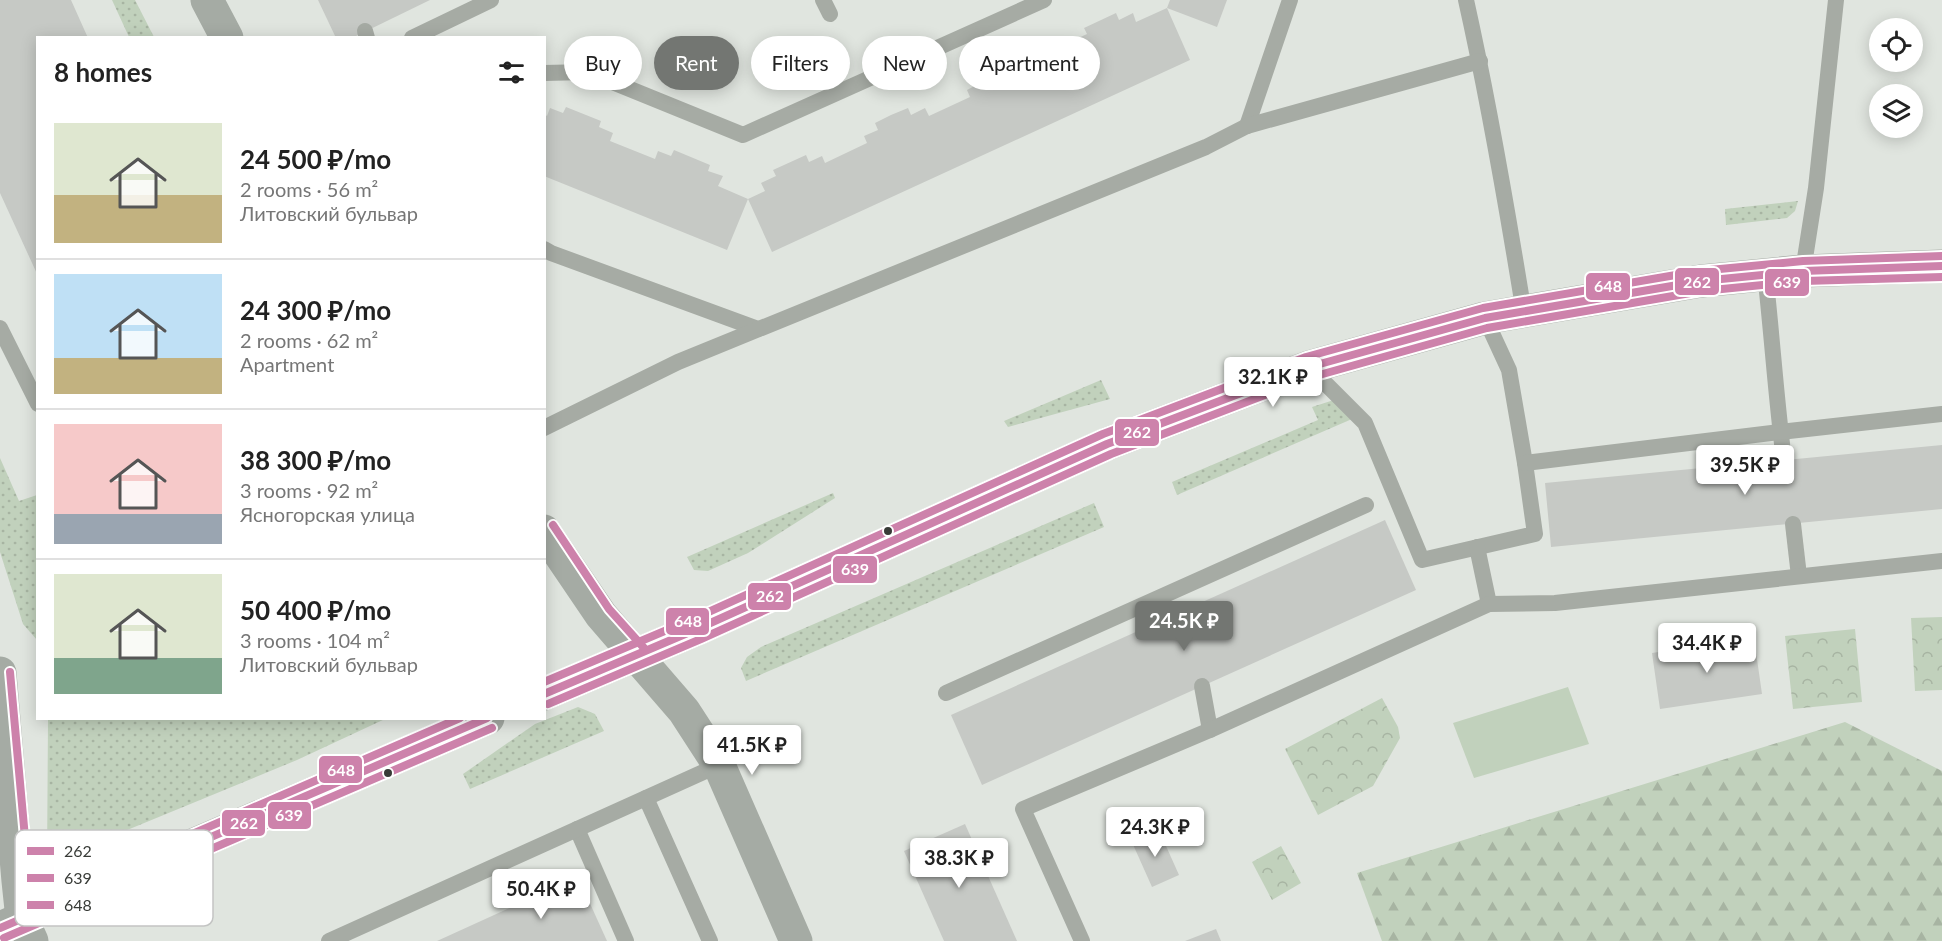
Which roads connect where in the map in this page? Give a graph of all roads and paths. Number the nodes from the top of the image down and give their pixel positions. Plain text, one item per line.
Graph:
1 (207, 0) edge
2 (491, 0) edge
3 (1044, 0) edge
4 (1290, 0) edge
5 (1466, 0) edge
6 (1836, 0) edge
7 (226, 36) edge
8 (416, 36) edge
9 (1479, 61) junction
10 (546, 74) edge
11 (1246, 126) junction
12 (546, 250) edge
13 (1942, 266) edge
14 (1803, 270) junction
15 (1765, 273) junction
16 (1524, 313) junction
17 (1485, 318) junction
18 (0, 328) edge
19 (758, 329) junction
20 (1310, 367) junction
21 (36, 400) edge
22 (1942, 414) edge
23 (546, 427) edge
24 (1780, 432) junction
25 (1784, 459) dead end
26 (1525, 464) junction
27 (1366, 505) dead end
28 (1792, 524) dead end
29 (546, 534) edge
30 (1477, 547) junction
31 (1942, 561) edge
32 (1799, 576) junction
33 (1489, 604) junction
34 (636, 655) junction
35 (0, 673) edge
36 (1202, 686) dead end
37 (546, 693) edge
38 (946, 693) dead end
39 (484, 720) edge
40 (1210, 730) junction
41 (3, 736) edge
42 (719, 765) junction
43 (646, 798) junction
44 (577, 829) junction
45 (213, 841) edge
46 (15, 890) edge
47 (329, 941) edge
48 (626, 941) edge
49 (710, 941) edge
50 (796, 941) edge
51 (1082, 941) edge

1 - 7 main road
2 - 8 lane
3 - 10 lane
4 - 11 lane
5 - 9 lane
6 - 14 lane
9 - 11 lane
9 - 16 lane
11 - 19 lane
12 - 19 lane
13 - 14 main road
14 - 15 main road
15 - 16 main road
15 - 24 lane
16 - 17 main road
17 - 20 main road
17 - 26 lane
18 - 21 lane
19 - 23 lane
20 - 30 lane
20 - 34 main road
22 - 24 lane
24 - 25 lane
24 - 26 lane
26 - 30 lane
27 - 38 lane
28 - 32 lane
29 - 34 main road
30 - 33 lane
31 - 32 lane
32 - 33 lane
33 - 40 lane
34 - 37 main road
34 - 42 main road
35 - 41 main road
36 - 40 lane
39 - 45 main road
40 - 51 lane
41 - 46 main road
42 - 43 lane
42 - 50 main road
43 - 44 lane
43 - 49 lane
44 - 47 lane
44 - 48 lane

